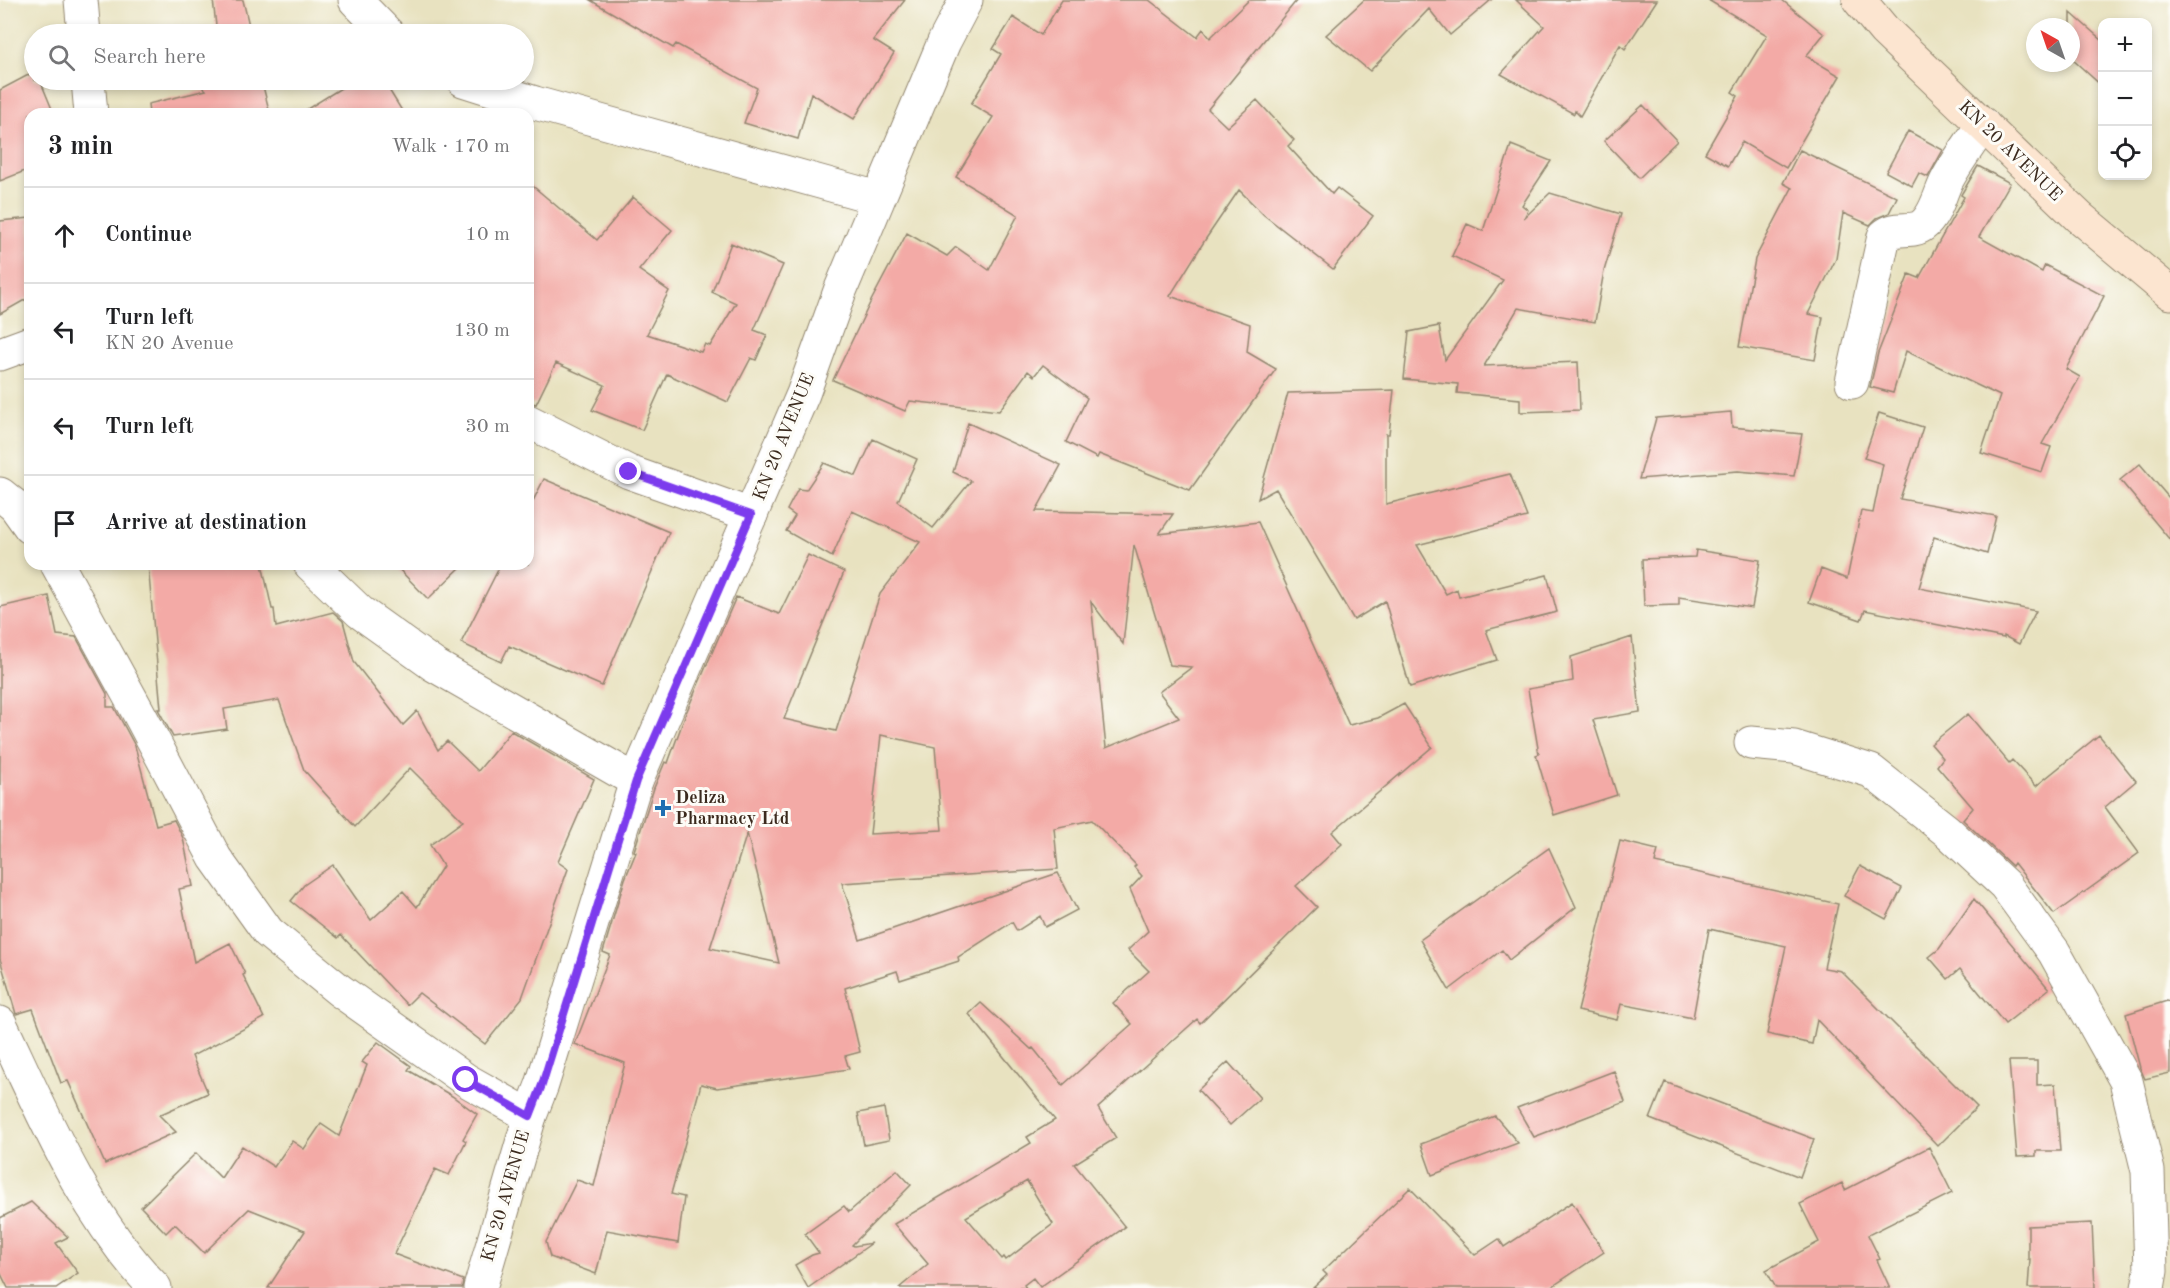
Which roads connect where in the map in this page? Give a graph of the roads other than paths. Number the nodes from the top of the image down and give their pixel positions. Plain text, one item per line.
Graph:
1 (81, 0) edge
2 (354, 0) edge
3 (966, 0) edge
4 (1859, 0) edge
5 (83, 24) edge
6 (378, 24) edge
7 (89, 90) edge
8 (494, 90) edge
9 (90, 108) edge
10 (1983, 124) junction
11 (878, 198) junction
12 (2170, 293) edge
13 (24, 345) edge
14 (0, 354) edge
15 (1852, 382) dead end
16 (534, 424) edge
17 (0, 494) edge
18 (751, 515) junction
19 (24, 519) edge
20 (60, 570) edge
21 (316, 570) edge
22 (1751, 743) dead end
23 (636, 781) junction
24 (0, 1023) edge
25 (530, 1116) junction
26 (155, 1288) edge
27 (480, 1288) edge
28 (2148, 1288) edge

1 - 5 street
2 - 6 street
3 - 11 street, KN 20 AVENUE
4 - 10 main road, KN 20 AVENUE
7 - 9 street
8 - 11 street
10 - 12 main road, KN 20 AVENUE
10 - 15 street
11 - 18 street, KN 20 AVENUE
13 - 14 street
16 - 18 street
17 - 19 street
18 - 23 street, KN 20 AVENUE
20 - 25 street
21 - 23 street
22 - 28 street
23 - 25 street, KN 20 AVENUE
24 - 26 street
25 - 27 street, KN 20 AVENUE

